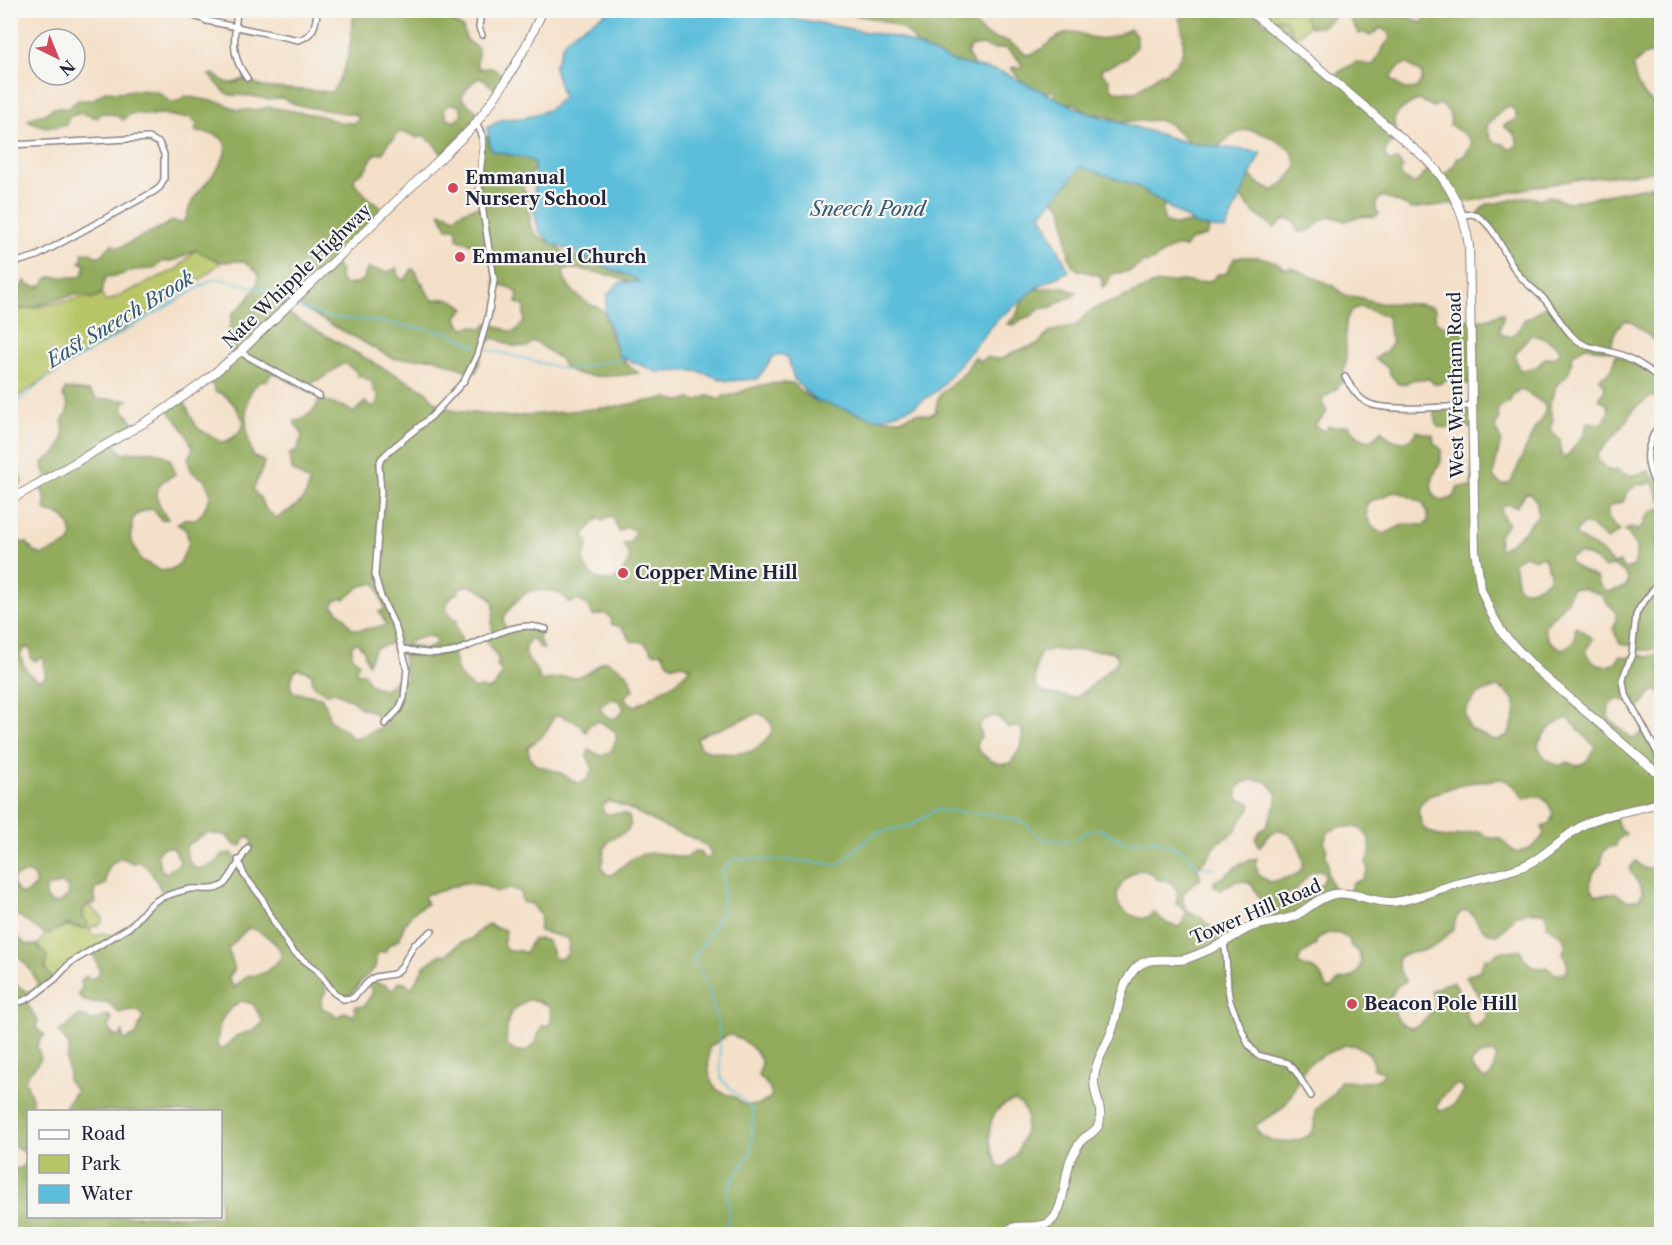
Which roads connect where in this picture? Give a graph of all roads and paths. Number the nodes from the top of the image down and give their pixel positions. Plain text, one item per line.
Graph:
1 (179, 10) edge
2 (237, 10) edge
3 (317, 10) edge
4 (482, 10) edge
5 (543, 10) edge
6 (1248, 10) edge
7 (236, 26) junction
8 (482, 35) dead end
9 (247, 78) dead end
10 (476, 122) junction
11 (10, 145) edge
12 (1463, 215) junction
13 (10, 264) edge
14 (240, 352) junction
15 (1345, 377) dead end
16 (1662, 383) edge
17 (319, 396) dead end
18 (1472, 406) junction
19 (1662, 420) edge
20 (10, 500) edge
21 (1662, 501) edge
22 (1662, 578) edge
23 (546, 629) dead end
24 (403, 649) junction
25 (385, 724) dead end
26 (1659, 775) edge
27 (1662, 802) edge
28 (248, 848) dead end
29 (238, 860) junction
30 (432, 931) dead end
31 (1224, 943) junction
32 (10, 1003) edge
33 (1311, 1096) dead end
34 (1004, 1234) edge

1 - 7 street
2 - 7 street
3 - 7 street
4 - 8 street
5 - 10 street, Nate Whipple Highway
6 - 12 street, West Wrentham Road
7 - 9 street
10 - 14 street, Nate Whipple Highway
10 - 24 street
11 - 13 street
12 - 16 street
12 - 18 street, West Wrentham Road
14 - 17 street
14 - 20 street, Nate Whipple Highway
15 - 18 street
18 - 26 street, West Wrentham Road
19 - 21 street
22 - 26 street
23 - 24 street
24 - 25 street
27 - 31 street, Tower Hill Road
28 - 29 street
29 - 30 street
29 - 32 street
31 - 33 street
31 - 34 street, Tower Hill Road

